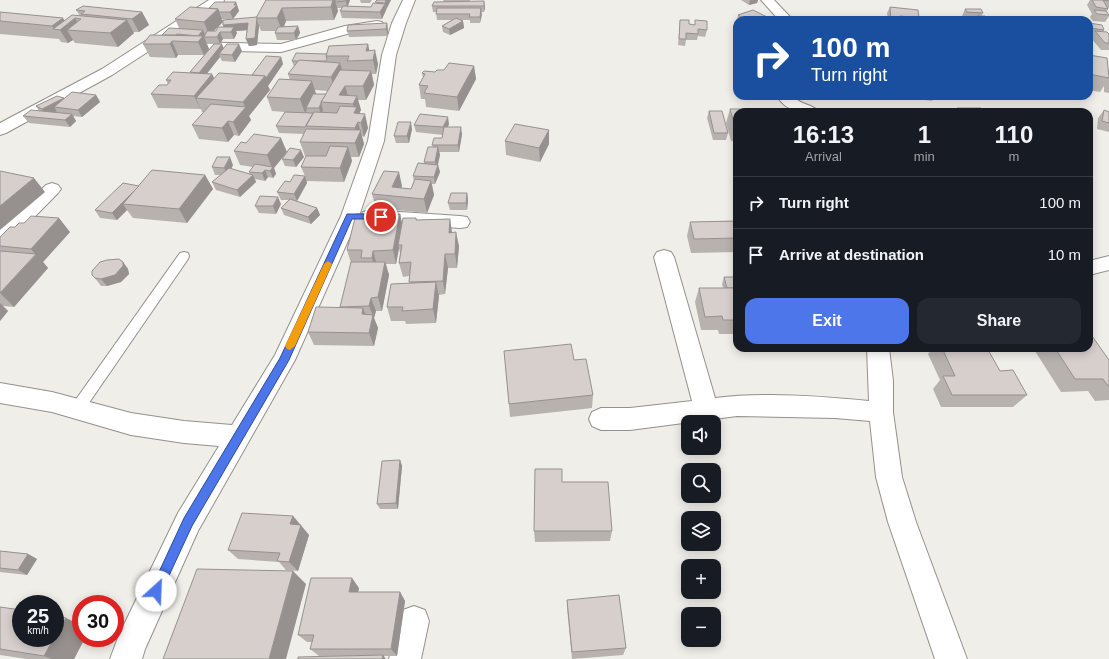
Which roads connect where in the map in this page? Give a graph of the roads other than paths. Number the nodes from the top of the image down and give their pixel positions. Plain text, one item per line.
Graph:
1 (218, 0) edge
2 (409, 0) edge
3 (767, 0) edge
4 (782, 16) edge
5 (399, 23) junction
6 (149, 45) junction
7 (787, 100) edge
8 (801, 108) edge
9 (0, 130) edge
10 (52, 189) dead end
11 (350, 216) junction
12 (460, 222) dead end
13 (0, 240) edge
14 (184, 256) dead end
15 (664, 257) dead end
16 (1109, 263) edge
17 (1093, 267) edge
18 (878, 352) edge
19 (0, 393) edge
20 (77, 409) junction
21 (706, 410) junction
22 (881, 412) junction
23 (601, 419) dead end
24 (239, 437) junction
25 (414, 621) dead end
26 (126, 659) edge
27 (405, 659) edge
28 (951, 659) edge

1 - 6 street
2 - 5 street
3 - 4 street
5 - 6 street
5 - 11 street
6 - 9 street
7 - 8 street
10 - 13 street
11 - 12 street
11 - 24 street
14 - 20 lane
15 - 21 street
16 - 17 street
18 - 22 street
19 - 20 street
20 - 24 street
21 - 22 street
21 - 23 street
22 - 28 street
24 - 26 street
25 - 27 street

